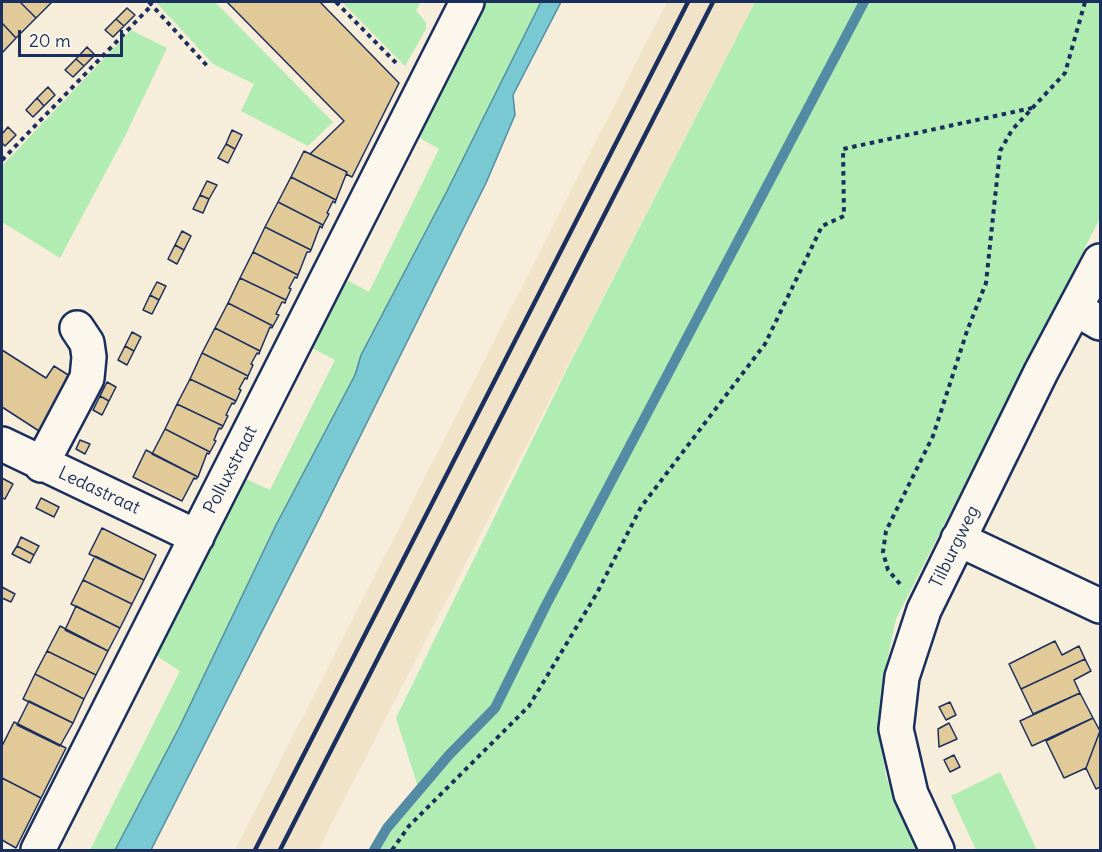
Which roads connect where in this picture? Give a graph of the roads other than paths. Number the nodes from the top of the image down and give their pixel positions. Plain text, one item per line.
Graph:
1 (455, 8) edge
2 (1101, 261) edge
3 (1088, 316) edge
4 (77, 328) dead end
5 (2, 444) edge
6 (41, 465) junction
7 (197, 537) junction
8 (958, 539) junction
9 (1101, 606) edge
10 (38, 850) edge
11 (937, 850) edge

1 - 7 street, Polluxstraat
2 - 3 street, Tilburgweg
3 - 8 street, Tilburgweg
4 - 6 street
5 - 6 street, Ledastraat
6 - 7 street, Ledastraat
7 - 10 street, Polluxstraat
8 - 9 street
8 - 11 street, Tilburgweg

